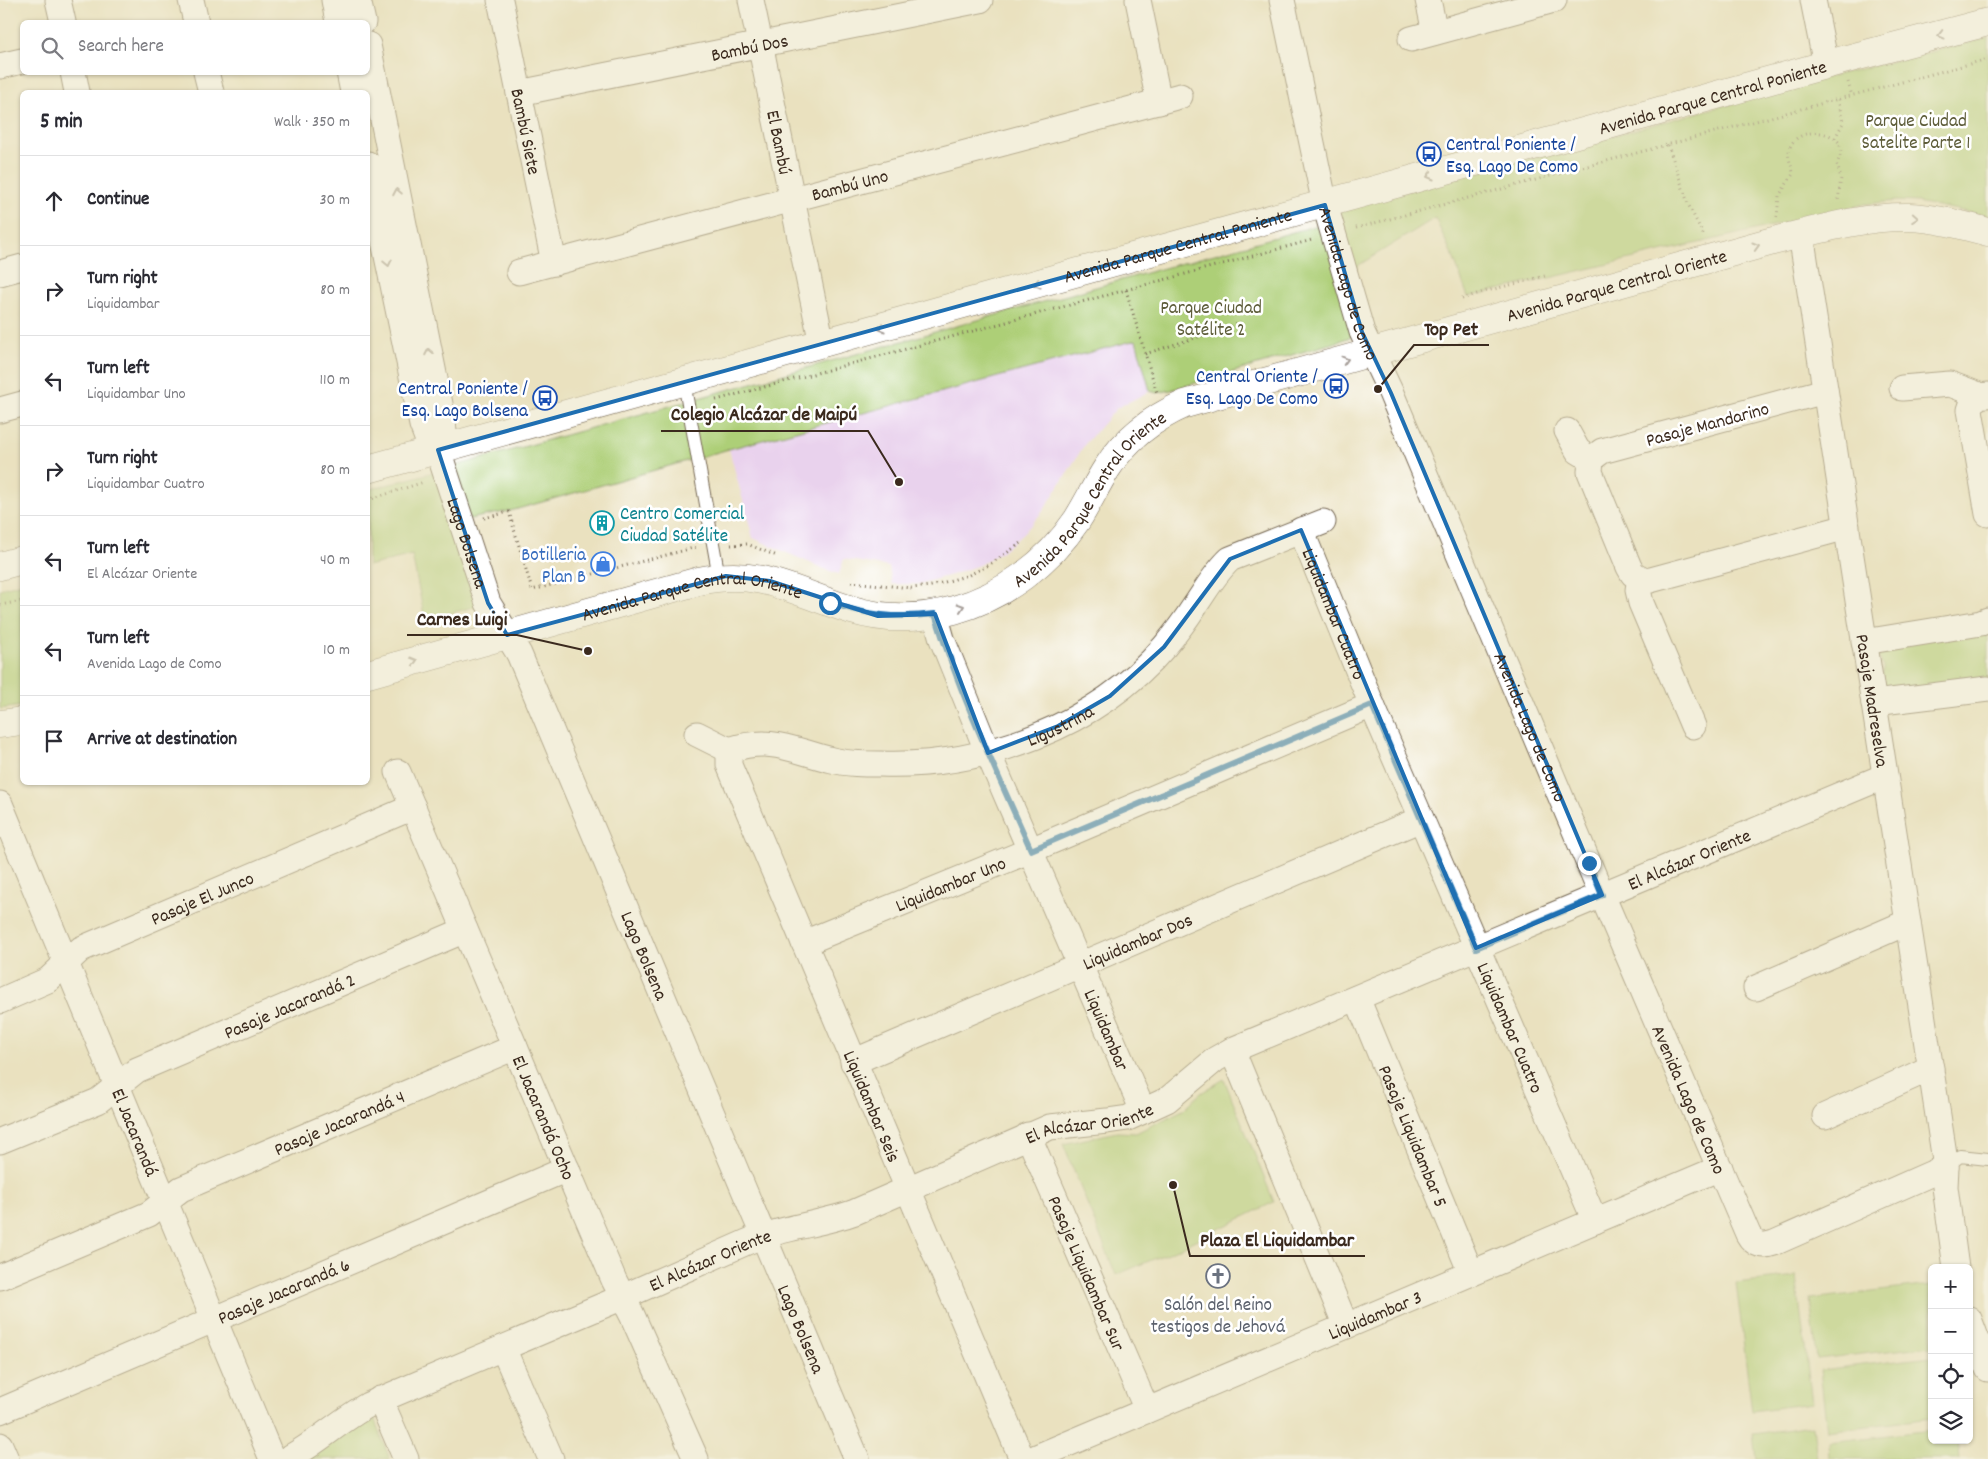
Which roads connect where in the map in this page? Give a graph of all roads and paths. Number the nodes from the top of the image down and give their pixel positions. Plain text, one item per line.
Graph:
1 (58, 0) edge
2 (191, 0) edge
3 (334, 0) edge
4 (358, 0) edge
5 (500, 0) edge
6 (751, 0) edge
7 (980, 0) edge
8 (1138, 0) edge
9 (1282, 0) edge
10 (1428, 0) edge
11 (1554, 0) edge
12 (1812, 0) edge
13 (63, 20) edge
14 (196, 20) edge
15 (338, 20) edge
16 (363, 20) edge
17 (1988, 22) edge
18 (1435, 32) junction
19 (1411, 39) dead end
20 (760, 44) junction
21 (1988, 59) edge
22 (20, 61) edge
23 (1826, 65) junction
24 (0, 66) edge
25 (74, 75) edge
26 (207, 75) edge
27 (350, 75) edge
28 (370, 75) edge
29 (78, 90) edge
30 (210, 90) edge
31 (353, 90) edge
32 (519, 93) junction
33 (1838, 99) junction
34 (1835, 138) junction
35 (1668, 145) junction
36 (375, 160) edge
37 (792, 199) junction
38 (1325, 205) junction
39 (1837, 206) dead end
40 (1778, 220) dead end
41 (1988, 232) edge
42 (1334, 234) junction
43 (1801, 234) junction
44 (1704, 236) dead end
45 (554, 263) junction
46 (20, 268) edge
47 (519, 272) dead end
48 (0, 273) edge
49 (1126, 290) junction
50 (1241, 323) dead end
51 (822, 344) junction
52 (1372, 352) junction
53 (1145, 354) junction
54 (1902, 388) dead end
55 (1825, 391) junction
56 (686, 395) junction
57 (1983, 395) edge
58 (1150, 397) dead end
59 (20, 405) edge
60 (0, 410) edge
61 (1567, 431) dead end
62 (1591, 459) junction
63 (441, 462) junction
64 (370, 469) edge
65 (370, 499) edge
66 (482, 510) dead end
67 (1988, 514) edge
68 (1312, 526) joint
69 (1847, 527) junction
70 (1027, 539) dead end
71 (714, 546) junction
72 (781, 558) dead end
73 (20, 561) edge
74 (0, 566) edge
75 (719, 577) junction
76 (1640, 578) junction
77 (849, 582) dead end
78 (20, 601) edge
79 (0, 605) edge
80 (935, 614) junction
81 (1988, 620) edge
82 (507, 634) junction
83 (1864, 642) junction
84 (370, 673) edge
85 (1988, 689) edge
86 (1874, 703) junction
87 (1372, 705) junction
88 (20, 721) edge
89 (0, 724) edge
90 (1693, 726) dead end
91 (696, 734) dead end
92 (729, 750) junction
93 (988, 753) junction
94 (398, 772) dead end
95 (1885, 776) junction
96 (0, 804) edge
97 (413, 807) junction
98 (1421, 819) junction
99 (1031, 850) junction
100 (9, 853) edge
101 (1602, 895) junction
102 (1908, 922) junction
103 (465, 930) junction
104 (804, 943) junction
105 (1476, 948) junction
106 (66, 963) junction
107 (1078, 964) junction
108 (1756, 988) dead end
109 (1356, 998) junction
110 (0, 1001) edge
111 (515, 1047) junction
112 (1232, 1050) junction
113 (853, 1062) junction
114 (1931, 1068) junction
115 (117, 1086) junction
116 (1143, 1112) junction
117 (1825, 1116) dead end
118 (1028, 1135) junction
119 (0, 1141) edge
120 (1988, 1159) edge
121 (1946, 1167) junction
122 (1720, 1168) junction
123 (567, 1169) junction
124 (908, 1189) junction
125 (165, 1201) junction
126 (1595, 1221) junction
127 (763, 1235) junction
128 (1955, 1264) edge
129 (1471, 1273) junction
130 (0, 1277) edge
131 (623, 1297) junction
132 (214, 1320) junction
133 (1346, 1326) junction
134 (1973, 1330) edge
135 (503, 1348) junction
136 (1988, 1369) edge
137 (380, 1400) junction
138 (1147, 1410) junction
139 (0, 1411) edge
140 (0, 1445) edge
141 (6, 1459) edge
142 (272, 1459) edge
143 (287, 1459) edge
144 (406, 1459) edge
145 (551, 1459) edge
146 (696, 1459) edge
147 (857, 1459) edge
148 (1022, 1459) edge
149 (1032, 1459) edge

1 - 13 street
2 - 14 street
3 - 15 street
4 - 16 street
5 - 32 street, Bambú Siete
6 - 20 street, El Bambú
7 - 20 street, Bambú Dos
8 - 37 street, Bambú Uno
9 - 38 street, Avenida Lago de Como
10 - 18 street
11 - 18 street
12 - 23 street
17 -> 23 street, Avenida Parque Central Poniente
18 - 19 street
20 - 32 street, Bambú Dos
20 - 37 street, El Bambú
21 - 33 path
22 - 24 street
23 -> 38 street, Avenida Parque Central Poniente
25 - 29 street
26 - 30 street
27 - 31 street
28 - 36 street
32 - 45 street, Bambú Siete
33 - 34 path
33 - 35 path
34 - 39 path
34 - 40 path
35 - 42 path
35 - 44 path
36 - 63 street
37 - 45 street, Bambú Uno
37 - 51 street, El Bambú
38 - 42 street, Avenida Lago de Como
38 -> 51 street, Avenida Parque Central Poniente
43 -> 41 street, Avenida Parque Central Oriente
42 - 49 path
42 - 52 street, Avenida Lago de Como
52 -> 43 street, Avenida Parque Central Oriente
43 - 55 street, Pasaje Madreselva
45 - 47 street, Bambú Uno
46 - 48 street
49 - 53 path
49 - 56 path
50 - 53 path
51 - 56 street, Avenida Parque Central Poniente
80 -> 52 street, Avenida Parque Central Oriente
52 - 101 street, Avenida Lago de Como
53 - 58 path
54 - 57 street
55 - 62 street, Pasaje Mandarino
55 - 69 street, Pasaje Madreselva
56 - 63 street, Avenida Parque Central Poniente
56 - 71 lane
57 - 67 street
59 - 60 street
61 - 62 street
62 - 76 street
63 - 64 street, Avenida Parque Central Poniente
63 - 65 path
63 - 82 street, Lago Bolsena
66 - 71 path
68 - 87 street, Liquidambar Cuatro
68 - 93 street, Ligustrina
69 - 76 street
69 - 83 street, Pasaje Madreselva
70 - 77 path
71 - 72 path
71 - 75 lane
73 - 74 street
75 - 80 street, Avenida Parque Central Oriente
75 - 82 street, Avenida Parque Central Oriente
76 - 90 street
78 - 79 path
80 - 93 street, Liquidambar
81 - 83 street
84 -> 82 street, Avenida Parque Central Oriente
82 - 127 street, Lago Bolsena
83 - 86 street, Pasaje Madreselva
85 - 86 street
86 - 95 street, Pasaje Madreselva
87 - 98 street, Liquidambar Cuatro
87 - 99 street, Liquidambar Uno
88 - 89 street
91 - 92 street
92 - 93 street, Ligustrina
92 - 104 street, Liquidambar Seis
93 - 99 street, Liquidambar
94 - 97 street, El Jacarandá Ocho
95 - 101 street, El Alcázar Oriente
95 - 102 street, Pasaje Madreselva
96 - 100 street, El Jacarandá
97 - 103 street, El Jacarandá Ocho
97 - 106 street, Pasaje El Junco
98 - 105 street, Liquidambar Cuatro
98 - 107 street, Liquidambar Dos
99 - 104 street, Liquidambar Uno
99 - 107 street, Liquidambar
100 - 106 street, El Jacarandá
101 - 105 street, El Alcázar Oriente
101 - 122 street, Avenida Lago de Como
102 - 108 street
102 - 114 street, Pasaje Madreselva
103 - 111 street, El Jacarandá Ocho
103 - 115 street, Pasaje Jacarandá 2
104 - 113 street, Liquidambar Seis
105 - 109 street, El Alcázar Oriente
105 - 126 street, Liquidambar Cuatro
106 - 110 street, Pasaje El Junco
106 - 115 street, El Jacarandá
107 - 113 street, Liquidambar Dos
107 - 116 street, Liquidambar
109 - 112 street, El Alcázar Oriente
109 - 129 street, Pasaje Liquidambar 5
111 - 123 street, El Jacarandá Ocho
111 - 125 street, Pasaje Jacarandá 4
112 - 116 street, El Alcázar Oriente
112 - 133 street
113 - 124 street, Liquidambar Seis
114 - 117 street
114 - 121 street, Pasaje Madreselva
115 - 119 street, Pasaje Jacarandá 2
115 - 125 street, El Jacarandá
116 - 118 street, El Alcázar Oriente
118 - 124 street, El Alcázar Oriente
118 - 138 street, Pasaje Liquidambar Sur
120 - 121 lane
121 - 122 street, Avenida Lago de Como
121 - 128 street, Pasaje Madreselva
122 - 126 street, Liquidambar 3
123 - 131 street, El Jacarandá Ocho
123 - 132 street, Pasaje Jacarandá 6
124 - 127 street, El Alcázar Oriente
124 - 148 street, Liquidambar Seis
125 - 130 street, Pasaje Jacarandá 4
125 - 132 street, El Jacarandá
126 - 129 street, Liquidambar 3
127 - 131 street, El Alcázar Oriente
127 - 147 street, Lago Bolsena
129 - 133 street, Liquidambar 3
131 - 135 street, El Alcázar Oriente
131 - 146 street, El Jacarandá Ocho
132 - 139 street, Pasaje Jacarandá 6
132 - 142 street, El Jacarandá
133 - 138 street, Liquidambar 3
134 - 136 street
135 - 137 street, El Alcázar Oriente
135 - 145 street
137 - 143 street, El Alcázar Oriente
137 - 144 street
138 - 149 street, Liquidambar 3
140 - 141 street

